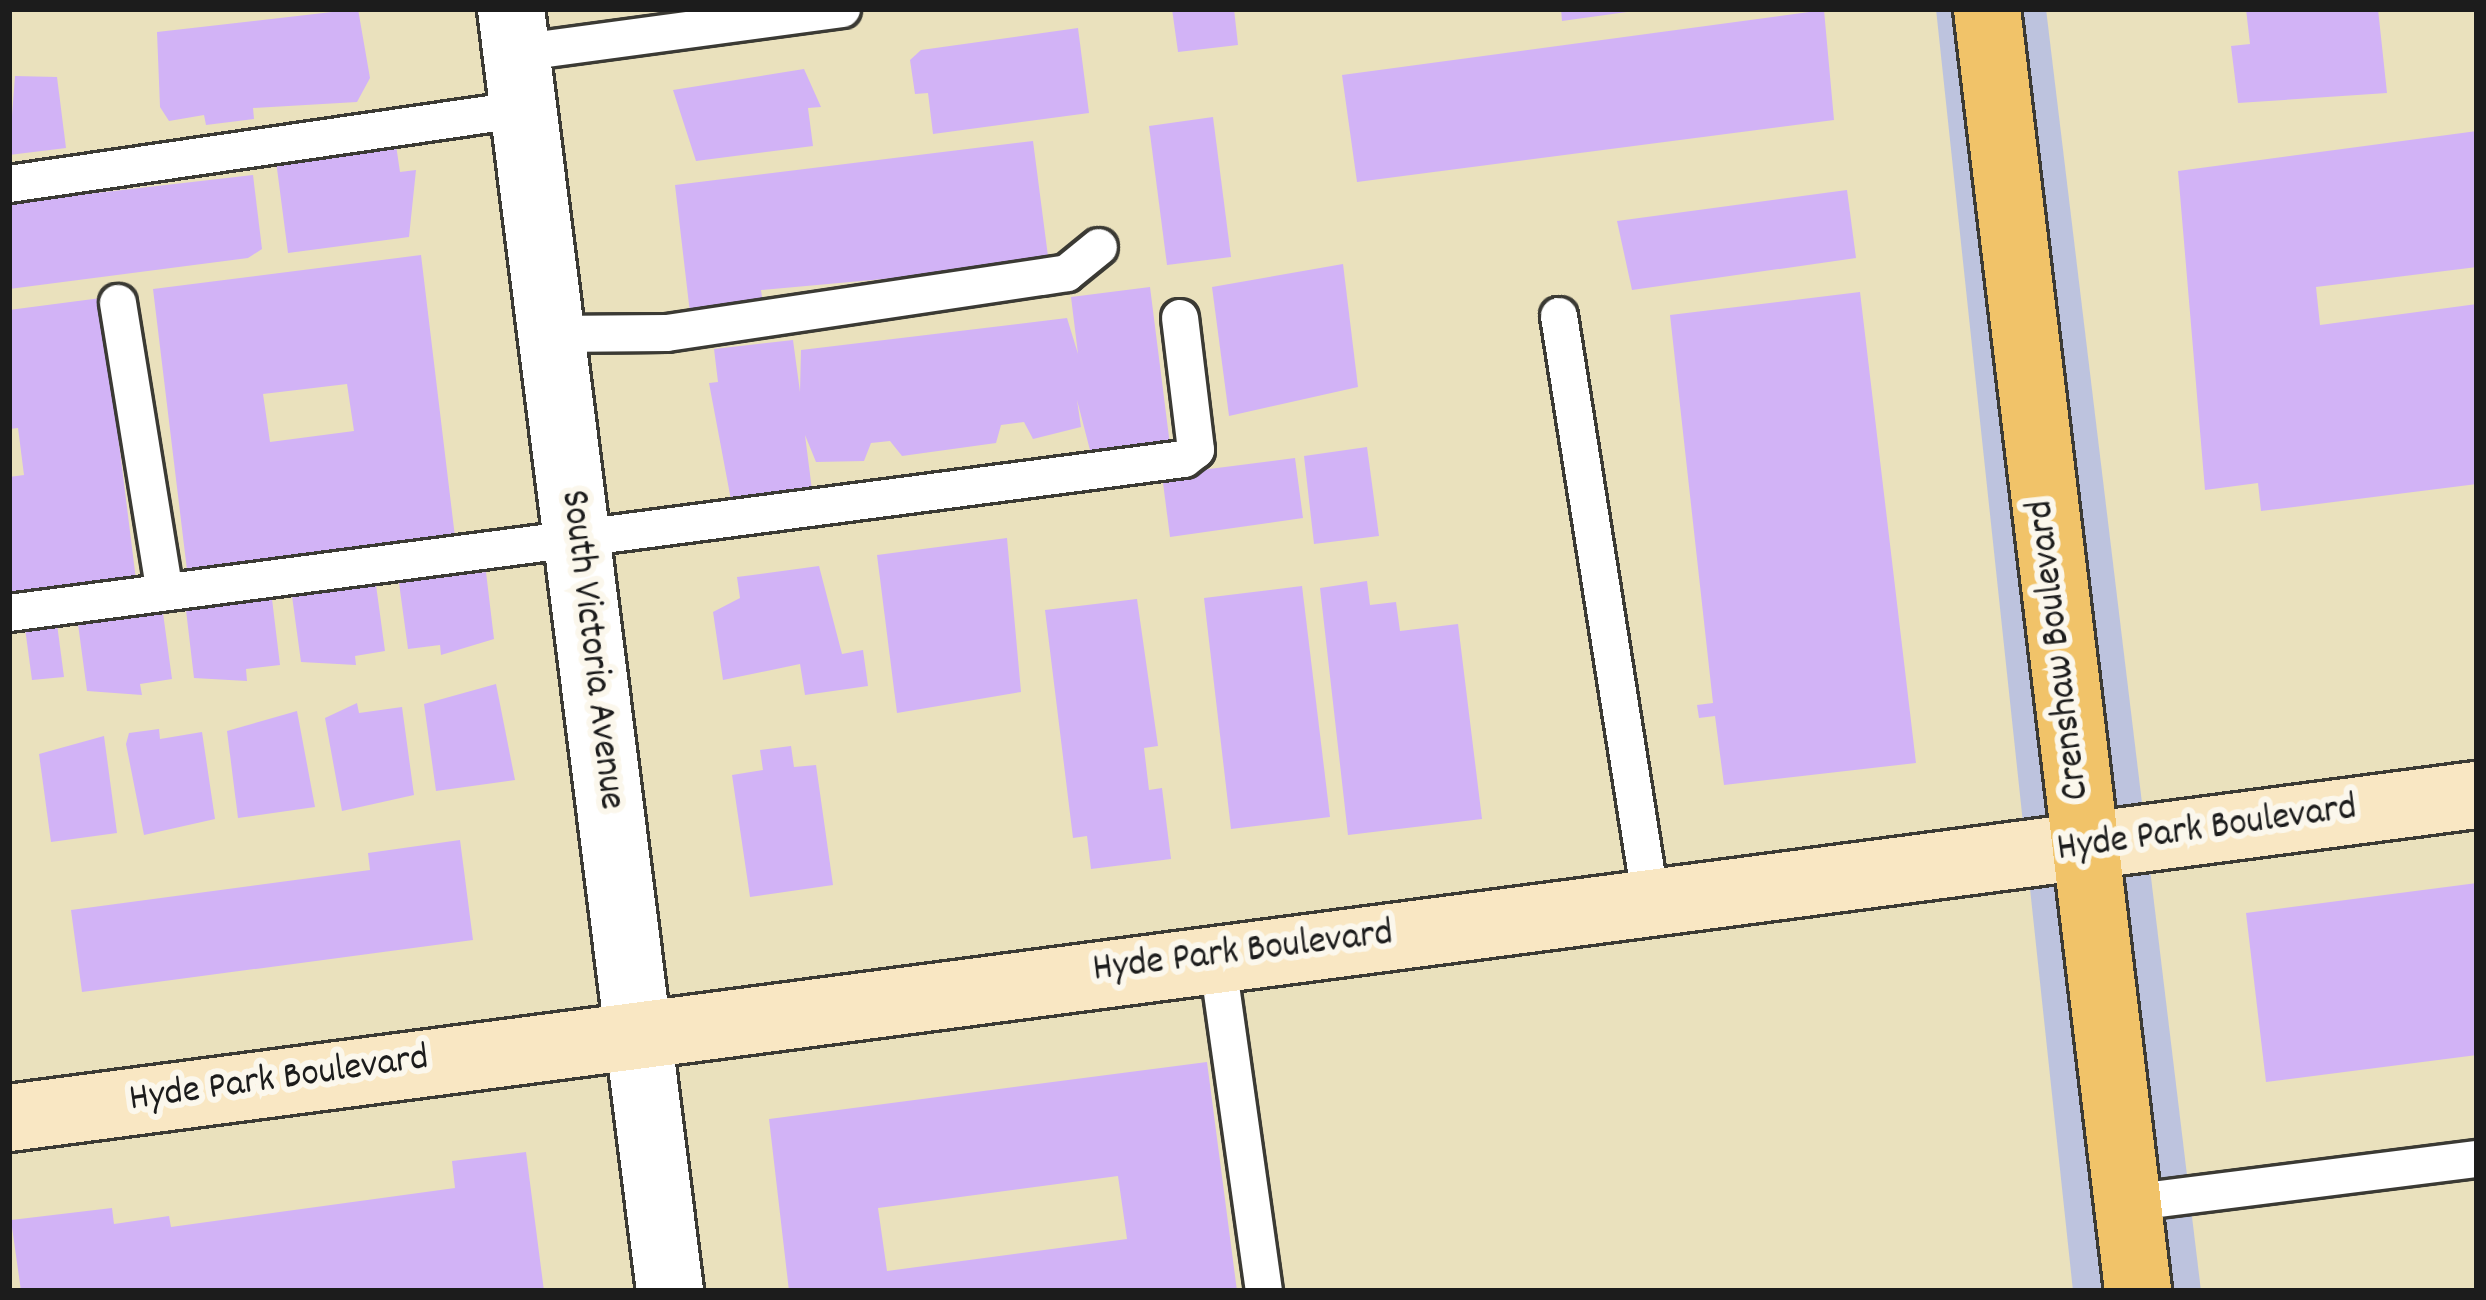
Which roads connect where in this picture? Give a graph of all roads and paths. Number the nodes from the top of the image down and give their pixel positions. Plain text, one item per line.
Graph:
1 (842, 9) edge
2 (1987, 9) edge
3 (517, 57) edge
4 (9, 184) edge
5 (1099, 247) dead end
6 (118, 303) dead end
7 (1559, 316) dead end
8 (1180, 318) dead end
9 (551, 334) junction
10 (576, 536) junction
11 (164, 592) junction
12 (9, 613) edge
13 (2477, 795) edge
14 (2084, 848) junction
15 (1651, 902) junction
16 (1217, 958) junction
17 (638, 1032) junction
18 (9, 1118) edge
19 (2477, 1159) edge
20 (2128, 1203) junction
21 (670, 1291) edge
22 (1264, 1291) edge
23 (2138, 1291) edge

1 - 3 lane
2 - 14 main road, Crenshaw Boulevard
3 - 4 lane
3 - 9 street, South Victoria Avenue
5 - 9 lane
6 - 11 lane
7 - 15 lane
8 - 10 lane
9 - 10 street, South Victoria Avenue
10 - 11 lane
10 - 17 street, South Victoria Avenue
11 - 12 lane
13 - 14 street, Hyde Park Boulevard
14 - 15 street, Hyde Park Boulevard
14 - 20 main road, Crenshaw Boulevard
15 - 16 street, Hyde Park Boulevard
16 - 17 street, Hyde Park Boulevard
16 - 22 lane
17 - 18 street, Hyde Park Boulevard
17 - 21 street, South Victoria Avenue
19 - 20 lane
20 - 23 main road, Crenshaw Boulevard

